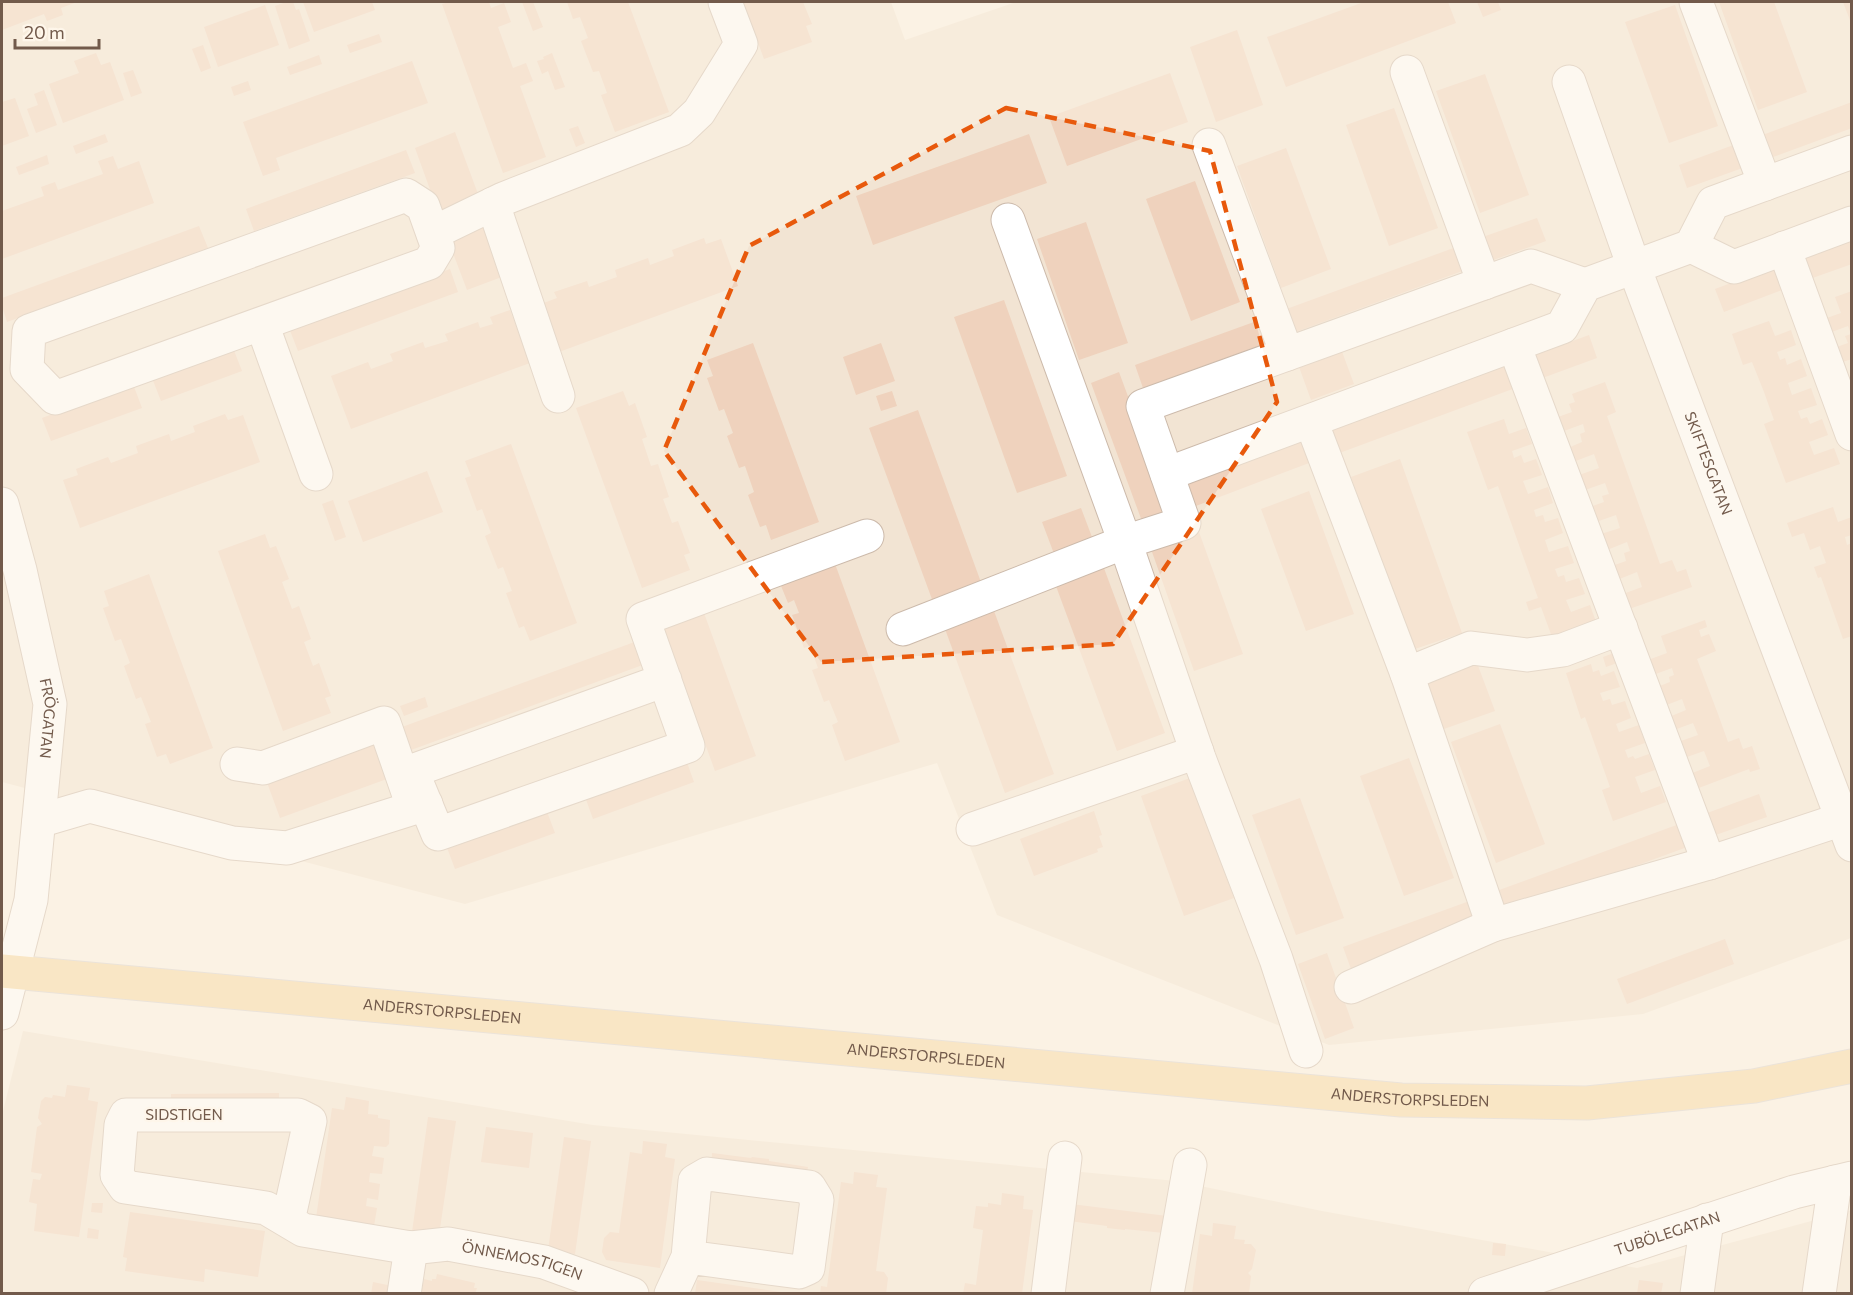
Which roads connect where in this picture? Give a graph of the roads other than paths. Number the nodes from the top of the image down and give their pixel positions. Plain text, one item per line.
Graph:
1 (725, 2) edge
2 (1696, 2) edge
3 (1407, 72) dead end
4 (1569, 82) dead end
5 (1209, 145) dead end
6 (1851, 152) edge
7 (1765, 184) junction
8 (493, 204) junction
9 (1008, 220) dead end
10 (1851, 223) edge
11 (433, 233) junction
12 (1692, 246) junction
13 (1784, 248) junction
14 (1634, 267) junction
15 (1484, 283) junction
16 (1585, 285) junction
17 (262, 324) junction
18 (1515, 345) junction
19 (1287, 354) junction
20 (14, 374) edge
21 (558, 396) dead end
22 (1311, 421) junction
23 (1851, 434) edge
24 (316, 474) dead end
25 (1167, 474) junction
26 (2, 504) edge
27 (867, 536) dead end
28 (1125, 542) junction
29 (1621, 628) junction
30 (903, 629) dead end
31 (1407, 674) junction
32 (665, 680) junction
33 (1197, 752) junction
34 (237, 764) dead end
35 (420, 806) junction
36 (39, 821) junction
37 (1848, 827) edge
38 (973, 829) dead end
39 (1709, 863) junction
40 (1493, 925) junction
41 (7, 971) edge
42 (1351, 987) dead end
43 (2, 1013) edge
44 (1306, 1051) dead end
45 (1851, 1066) edge
46 (1065, 1158) dead end
47 (1190, 1165) dead end
48 (1843, 1180) edge
49 (1707, 1220) junction
50 (288, 1221) junction
51 (411, 1248) junction
52 (688, 1257) dead end
53 (404, 1293) edge
54 (633, 1293) edge
55 (671, 1293) edge
56 (1048, 1293) edge
57 (1167, 1293) edge
58 (1485, 1293) edge
59 (1697, 1293) edge
60 (1819, 1293) edge

1 - 8 street
2 - 7 street
3 - 15 street
4 - 14 street, SKIFTESGATAN
5 - 19 street
6 - 7 street
7 - 12 street
8 - 11 street
8 - 21 street
9 - 28 street
10 - 13 street
11 - 17 street
11 - 20 street
12 - 13 street
12 - 14 street
13 - 23 street
14 - 16 street
14 - 37 street, SKIFTESGATAN
15 - 16 street
15 - 19 street
16 - 18 street
17 - 20 street
17 - 24 street
18 - 22 street
18 - 29 street
19 - 25 street
22 - 25 street
22 - 31 street
25 - 28 street
26 - 36 street, FRÖGATAN
27 - 32 street
28 - 30 street
28 - 33 street
29 - 31 street
29 - 39 street
31 - 40 street
32 - 35 street
32 - 35 street
33 - 38 street
33 - 44 street
34 - 35 street
35 - 36 street
36 - 41 street, FRÖGATAN
37 - 39 street
39 - 40 street
40 - 42 street
41 - 43 street, FRÖGATAN
41 - 45 main road, ANDERSTORPSLEDEN
46 - 56 street
47 - 57 street
48 - 49 street, TUBÖLEGATAN
48 - 60 street
49 - 58 street, TUBÖLEGATAN
49 - 59 street
50 - 50 street, SIDSTIGEN
50 - 51 street, SIDSTIGEN
51 - 53 street
51 - 54 street, ÖNNEMOSTIGEN
52 - 55 street

